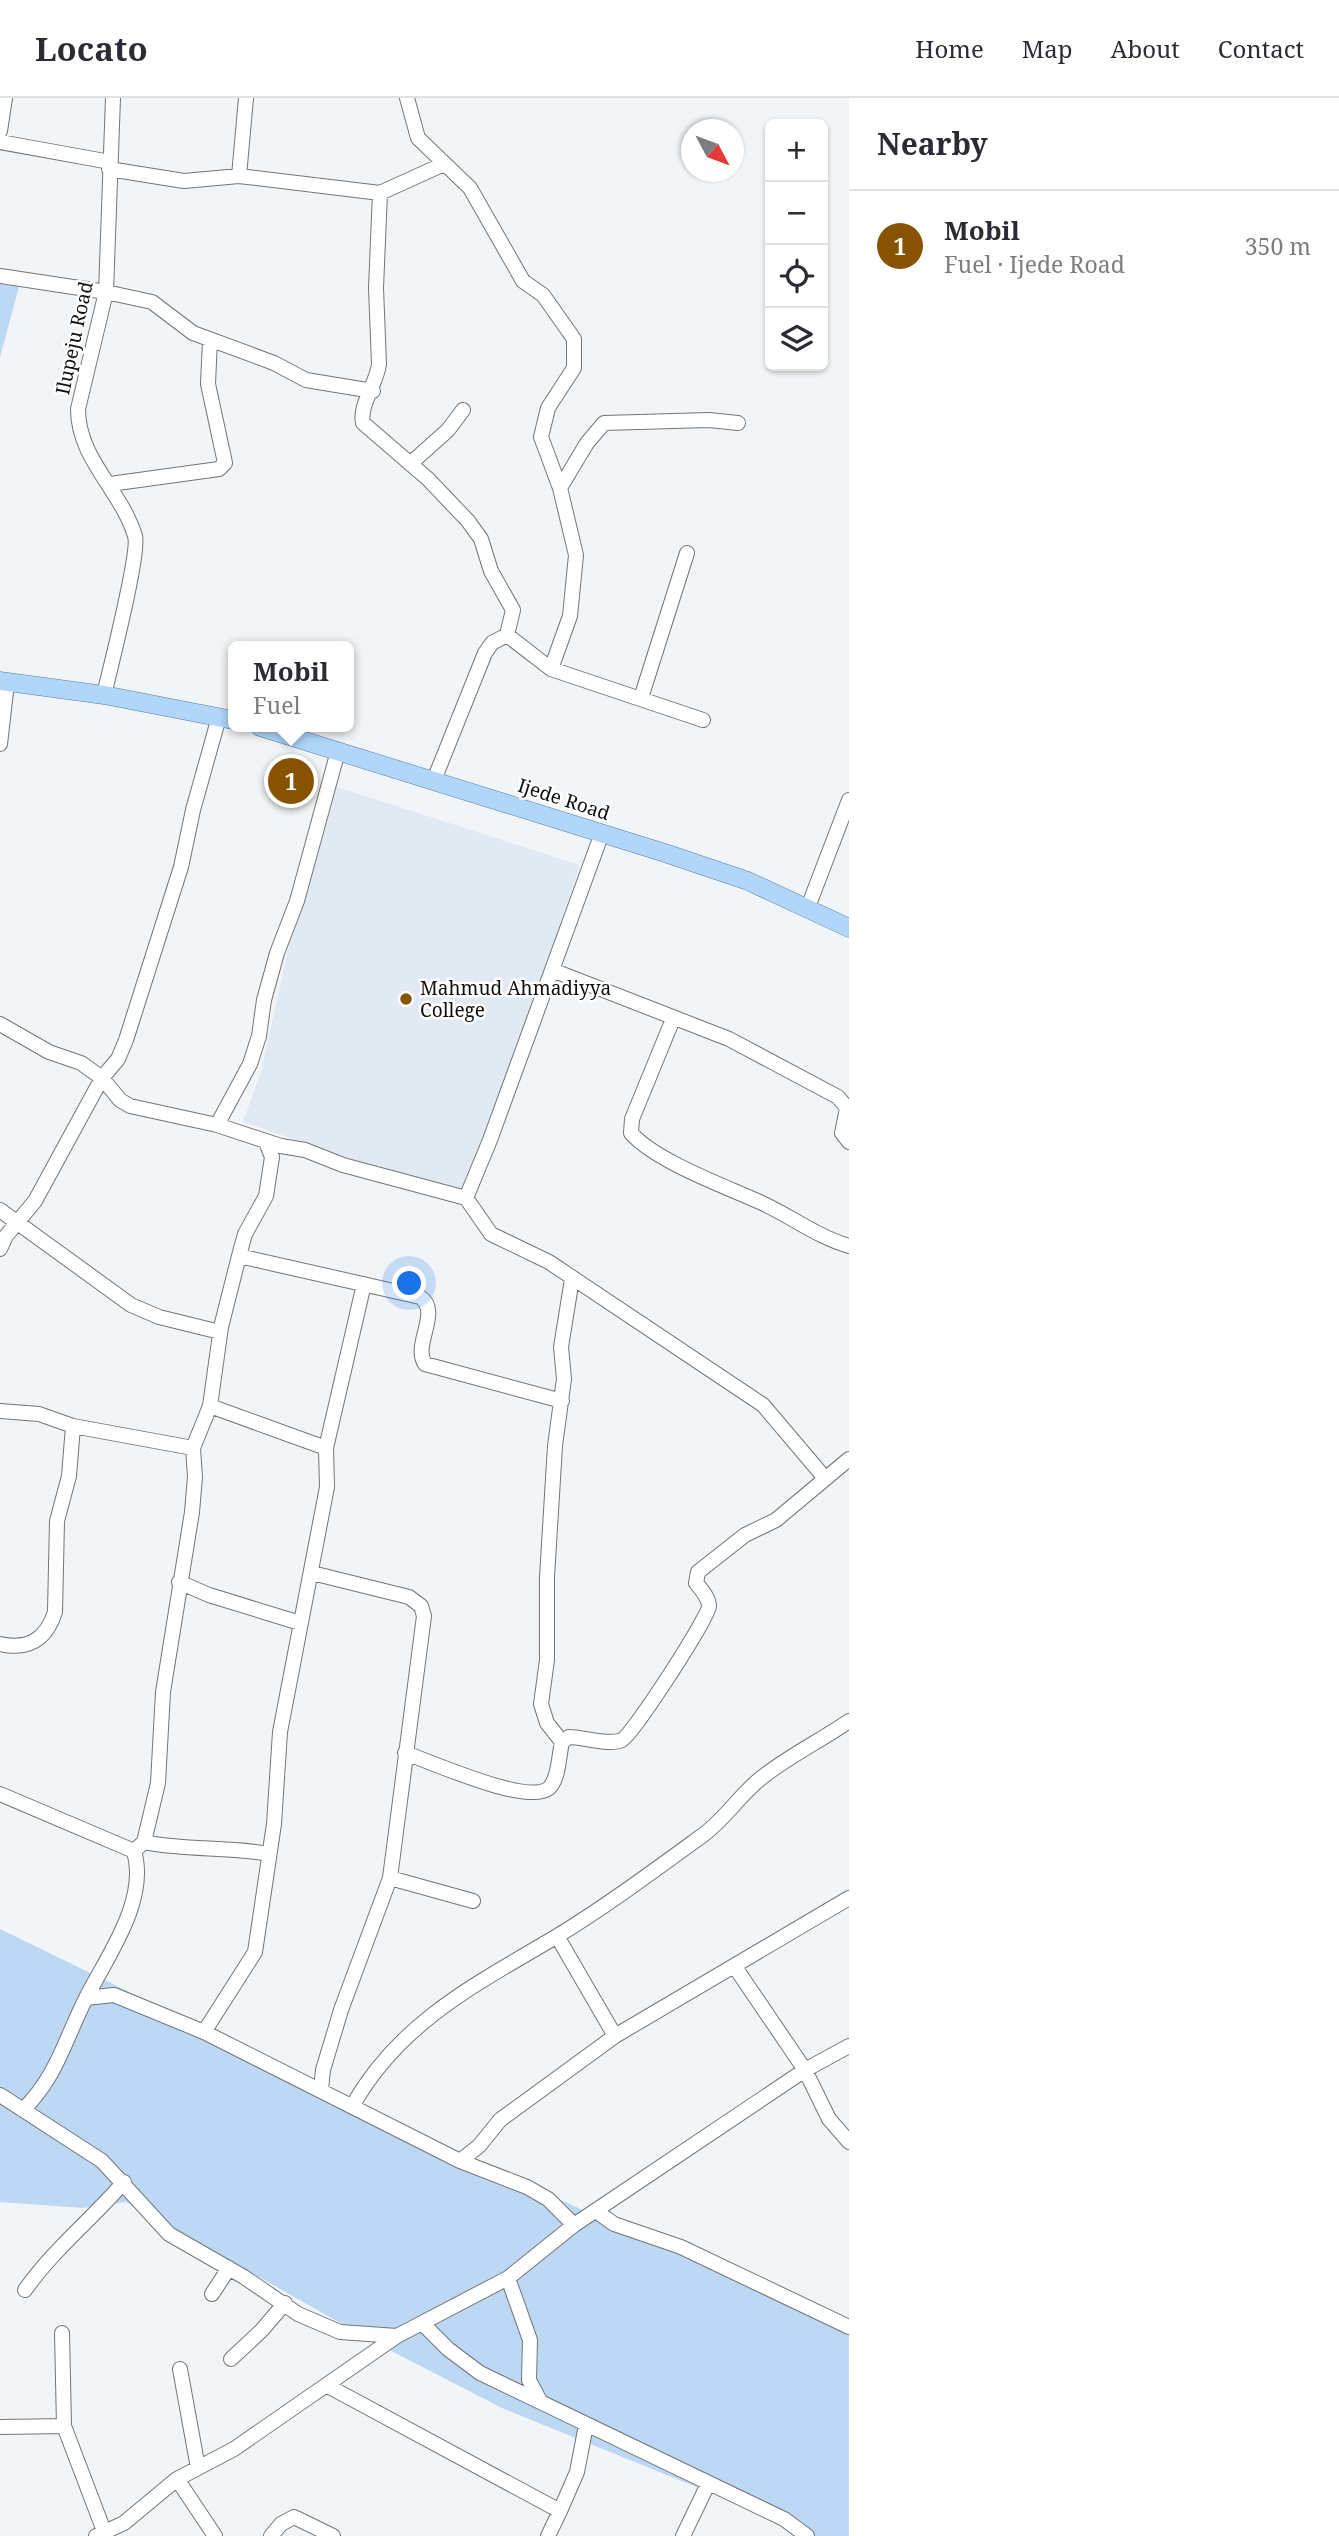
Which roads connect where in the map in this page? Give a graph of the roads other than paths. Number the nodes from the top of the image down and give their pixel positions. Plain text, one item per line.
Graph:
1 (5, 98) edge
2 (113, 98) edge
3 (246, 98) edge
4 (407, 98) edge
5 (0, 131) edge
6 (0, 142) edge
7 (444, 164) junction
8 (110, 166) junction
9 (239, 176) junction
10 (380, 193) junction
11 (0, 275) edge
12 (106, 292) junction
13 (210, 340) junction
14 (373, 390) junction
15 (463, 410) dead end
16 (738, 423) dead end
17 (411, 464) junction
18 (110, 484) junction
19 (560, 488) junction
20 (687, 553) dead end
21 (507, 635) junction
22 (551, 669) junction
23 (3, 682) edge
24 (104, 695) junction
25 (641, 698) junction
26 (226, 718) edge
27 (702, 720) dead end
28 (276, 732) edge
29 (0, 744) edge
30 (338, 751) junction
31 (434, 780) junction
32 (849, 800) edge
33 (602, 833) junction
34 (807, 907) junction
35 (849, 928) edge
36 (552, 970) junction
37 (673, 1019) junction
38 (0, 1024) edge
39 (102, 1077) junction
40 (217, 1125) junction
41 (849, 1142) edge
42 (276, 1152) junction
43 (466, 1198) junction
44 (0, 1210) edge
45 (16, 1223) junction
46 (849, 1245) edge
47 (0, 1248) edge
48 (239, 1256) junction
49 (572, 1279) junction
50 (364, 1284) junction
51 (220, 1332) junction
52 (562, 1401) junction
53 (209, 1406) junction
54 (0, 1411) edge
55 (73, 1426) junction
56 (193, 1448) junction
57 (326, 1448) junction
58 (849, 1459) edge
59 (824, 1477) junction
60 (312, 1573) junction
61 (179, 1582) junction
62 (300, 1623) junction
63 (0, 1644) edge
64 (849, 1721) edge
65 (562, 1742) junction
66 (405, 1753) junction
67 (0, 1794) edge
68 (139, 1846) junction
69 (269, 1854) junction
70 (390, 1878) junction
71 (849, 1898) edge
72 (473, 1901) dead end
73 (557, 1936) junction
74 (735, 1967) junction
75 (86, 1998) junction
76 (204, 2032) junction
77 (615, 2036) junction
78 (849, 2046) edge
79 (805, 2070) junction
80 (321, 2089) junction
81 (3, 2101) edge
82 (352, 2105) junction
83 (23, 2110) junction
84 (849, 2142) edge
85 (460, 2161) junction
86 (124, 2182) junction
87 (596, 2211) junction
88 (574, 2225) junction
89 (229, 2268) junction
90 (508, 2278) junction
91 (25, 2290) dead end
92 (212, 2294) dead end
93 (285, 2303) junction
94 (422, 2323) junction
95 (849, 2327) edge
96 (62, 2333) dead end
97 (397, 2336) junction
98 (231, 2358) dead end
99 (180, 2369) dead end
100 (326, 2385) junction
101 (540, 2401) junction
102 (586, 2425) junction
103 (64, 2426) junction
104 (0, 2427) edge
105 (198, 2468) junction
106 (177, 2479) junction
107 (708, 2484) junction
108 (560, 2511) junction
109 (100, 2533) edge
110 (215, 2536) edge
111 (271, 2536) edge
112 (333, 2536) edge
113 (548, 2536) edge
114 (683, 2536) edge
115 (807, 2536) edge

1 - 5 street
2 - 8 street, Ilupeju Road
3 - 9 street
4 - 7 street
6 - 8 street
7 - 10 street
7 - 19 street
8 - 9 street
8 - 12 street, Ilupeju Road
9 - 10 street
10 - 14 street
11 - 12 street
12 - 13 street
12 - 18 street, Ilupeju Road
13 - 14 street
13 - 18 street
14 - 17 street
15 - 17 street
16 - 19 street
17 - 21 street
18 - 24 street, Ilupeju Road
19 - 22 street
20 - 25 street
21 - 22 street
21 - 31 street
22 - 25 street
23 - 24 main road
23 - 29 street
24 - 26 main road
25 - 27 street
26 - 39 street
28 - 30 main road, Ijede Road
30 - 31 main road, Ijede Road
30 - 40 street
31 - 33 main road, Ijede Road
32 - 34 street
33 - 34 main road, Ijede Road
33 - 36 street
34 - 35 main road, Ijede Road
36 - 37 street
36 - 43 street
37 - 41 street
37 - 46 street
38 - 39 street
39 - 40 street
39 - 45 street
40 - 42 street
42 - 43 street
42 - 48 street
43 - 49 street
44 - 45 street
45 - 47 street
45 - 51 street
48 - 50 street
48 - 51 street
49 - 52 street
49 - 59 street
50 - 52 street
50 - 57 street
51 - 53 street
52 - 65 street
53 - 56 street
53 - 57 street
54 - 55 street
55 - 56 street
55 - 63 street
56 - 61 street
57 - 60 street
58 - 59 street
59 - 65 street
60 - 62 street
60 - 66 street
61 - 62 street
61 - 68 street
62 - 69 street
64 - 73 street
65 - 66 street
66 - 70 street
67 - 68 street
68 - 69 street
68 - 75 street
69 - 76 street
70 - 72 street
70 - 80 street
71 - 74 street
73 - 77 street
73 - 82 street
74 - 77 street
74 - 79 street
75 - 76 street
75 - 83 street
76 - 80 street
77 - 85 street
78 - 79 street
79 - 84 street
79 - 87 street
80 - 82 street
81 - 83 street
82 - 85 street
83 - 86 street
85 - 88 street
86 - 89 street
86 - 91 street
87 - 88 street
87 - 95 street
88 - 90 street
89 - 92 street
89 - 93 street
90 - 94 street
90 - 101 street
93 - 97 street
93 - 98 street
94 - 97 street
94 - 101 street
96 - 103 street
97 - 100 street
99 - 105 street
100 - 105 street
100 - 108 street
101 - 102 street
102 - 107 street
102 - 108 street
103 - 104 street
103 - 109 street
105 - 106 street
106 - 109 street
106 - 110 street
107 - 114 street
107 - 115 street
108 - 113 street
111 - 112 street

